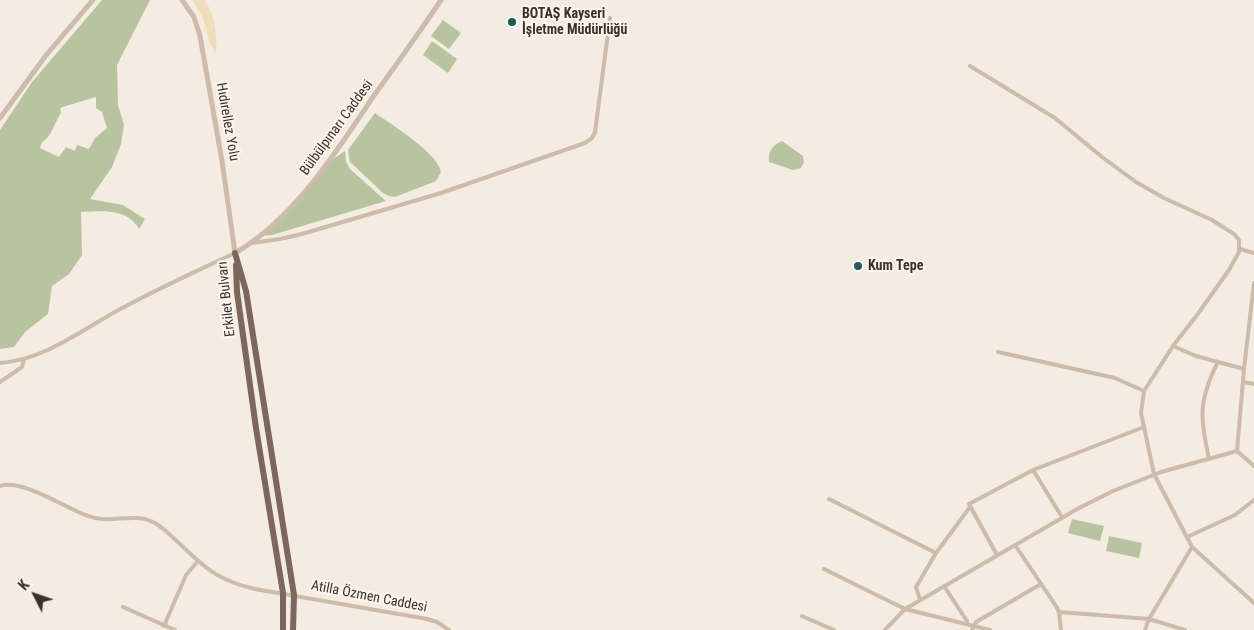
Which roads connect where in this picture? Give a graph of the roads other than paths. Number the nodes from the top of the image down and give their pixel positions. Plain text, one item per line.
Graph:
1 (93, 0) edge
2 (182, 0) edge
3 (441, 0) edge
4 (610, 18) dead end
5 (970, 66) dead end
6 (0, 118) edge
7 (252, 244) junction
8 (1240, 249) junction
9 (1254, 253) edge
10 (235, 254) junction
11 (1254, 283) edge
12 (1173, 346) junction
13 (998, 352) dead end
14 (24, 358) junction
15 (1218, 362) junction
16 (0, 363) edge
17 (1244, 369) junction
18 (0, 382) edge
19 (1244, 382) junction
20 (1254, 384) edge
21 (1144, 391) junction
22 (1144, 427) junction
23 (1236, 452) junction
24 (1209, 459) junction
25 (1254, 466) edge
26 (1033, 470) junction
27 (1154, 474) junction
28 (0, 486) edge
29 (829, 500) dead end
30 (1254, 500) edge
31 (970, 507) junction
32 (1062, 518) junction
33 (1187, 538) junction
34 (1015, 545) junction
35 (1192, 547) junction
36 (936, 553) junction
37 (997, 555) junction
38 (198, 561) junction
39 (824, 569) dead end
40 (1041, 584) junction
41 (944, 586) junction
42 (282, 593) junction
43 (294, 595) junction
44 (920, 600) junction
45 (1254, 603) edge
46 (123, 607) dead end
47 (905, 609) junction
48 (1059, 612) junction
49 (802, 616) dead end
50 (1149, 619) junction
51 (967, 624) junction
52 (164, 626) junction
53 (973, 628) edge
54 (175, 630) edge
55 (283, 630) edge
56 (293, 630) edge
57 (449, 630) edge
58 (834, 630) edge
59 (885, 630) edge
60 (990, 630) edge
61 (1062, 630) edge
62 (1145, 630) edge
63 (1185, 630) edge

1 - 6 street
2 - 10 street, Hıdırellez Yolu
3 - 7 street, Bülbülpınarı Caddesi
4 - 7 street
5 - 8 street
7 - 10 street, Bülbülpınarı Caddesi
8 - 9 street
8 - 12 street
10 - 14 street
10 - 42 main road, Erkilet Bulvarı
10 - 43 main road, Erkilet Bulvarı
11 - 17 street
12 - 15 street
12 - 21 street
13 - 21 street
14 - 16 street
14 - 18 street
15 - 17 street
15 - 24 street
17 - 19 street
19 - 20 street
19 - 23 street
21 - 22 street
22 - 26 street
22 - 27 street
23 - 24 street
23 - 25 street
24 - 27 street
26 - 31 street
26 - 32 street
27 - 32 street
27 - 33 street
28 - 38 street, Atilla Özmen Caddesi
29 - 36 street
30 - 33 street
31 - 36 street
31 - 37 street
32 - 34 street
33 - 35 street
34 - 37 street
34 - 40 street
35 - 45 street
35 - 50 street
36 - 44 street
37 - 41 street
38 - 42 street, Atilla Özmen Caddesi
38 - 52 street
39 - 47 street
40 - 48 street
40 - 53 street
41 - 44 street
41 - 51 street
42 - 43 street, Atilla Özmen Caddesi
42 - 55 main road, Erkilet Bulvarı
43 - 56 main road, Erkilet Bulvarı
43 - 57 street, Atilla Özmen Caddesi
44 - 47 street
46 - 52 street
47 - 51 street
47 - 59 street
48 - 50 street
48 - 61 street
49 - 58 street
50 - 62 street
50 - 63 street
51 - 53 street
52 - 54 street
53 - 60 street

